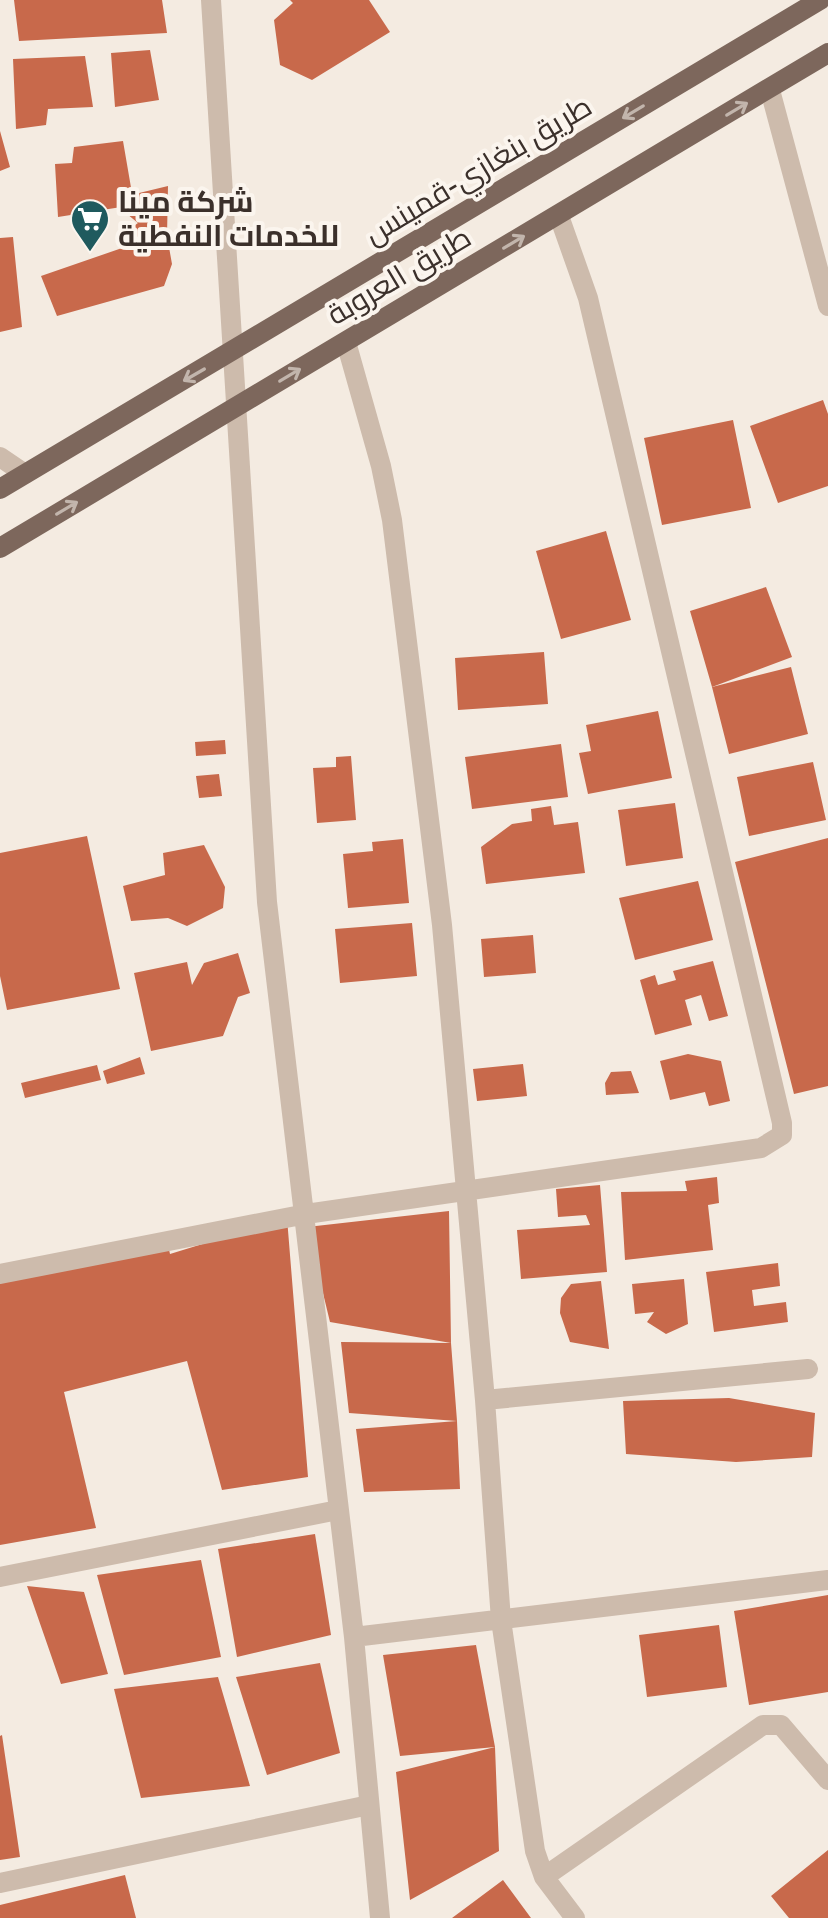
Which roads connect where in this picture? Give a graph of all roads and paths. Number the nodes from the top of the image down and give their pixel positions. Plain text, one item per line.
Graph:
1 (211, 0) edge
2 (820, 0) edge
3 (828, 53) edge
4 (770, 90) junction
5 (559, 216) junction
6 (828, 306) edge
7 (346, 342) junction
8 (232, 352) junction
9 (235, 408) junction
10 (0, 457) edge
11 (25, 474) junction
12 (0, 489) edge
13 (0, 548) edge
14 (466, 1192) junction
15 (306, 1214) junction
16 (0, 1274) edge
17 (808, 1369) dead end
18 (485, 1400) junction
19 (338, 1510) junction
20 (0, 1577) edge
21 (828, 1580) edge
22 (501, 1620) junction
23 (354, 1637) junction
24 (828, 1780) edge
25 (369, 1805) junction
26 (544, 1877) junction
27 (0, 1883) edge
28 (380, 1918) edge
29 (575, 1918) edge

1 - 8 street
2 -> 8 main road, طريق بنغازي-قمينس
3 - 4 main road, طريق العروبة
5 -> 4 main road, طريق العروبة
4 - 6 street
7 -> 5 main road, طريق العروبة
5 - 14 street
9 -> 7 main road, طريق العروبة
7 - 14 street
8 - 9 street
8 -> 11 main road, طريق بنغازي-قمينس
13 -> 9 main road, طريق العروبة
9 - 15 street
10 - 11 street
11 - 12 main road, طريق بنغازي-قمينس
14 - 15 street
14 - 18 street
15 - 16 street
15 - 19 street
17 - 18 street
18 - 22 street
19 - 20 street
19 - 23 street
21 - 22 street
22 - 23 street
22 - 26 street
23 - 25 street
24 - 26 street
25 - 27 street
25 - 28 street
26 - 29 street

